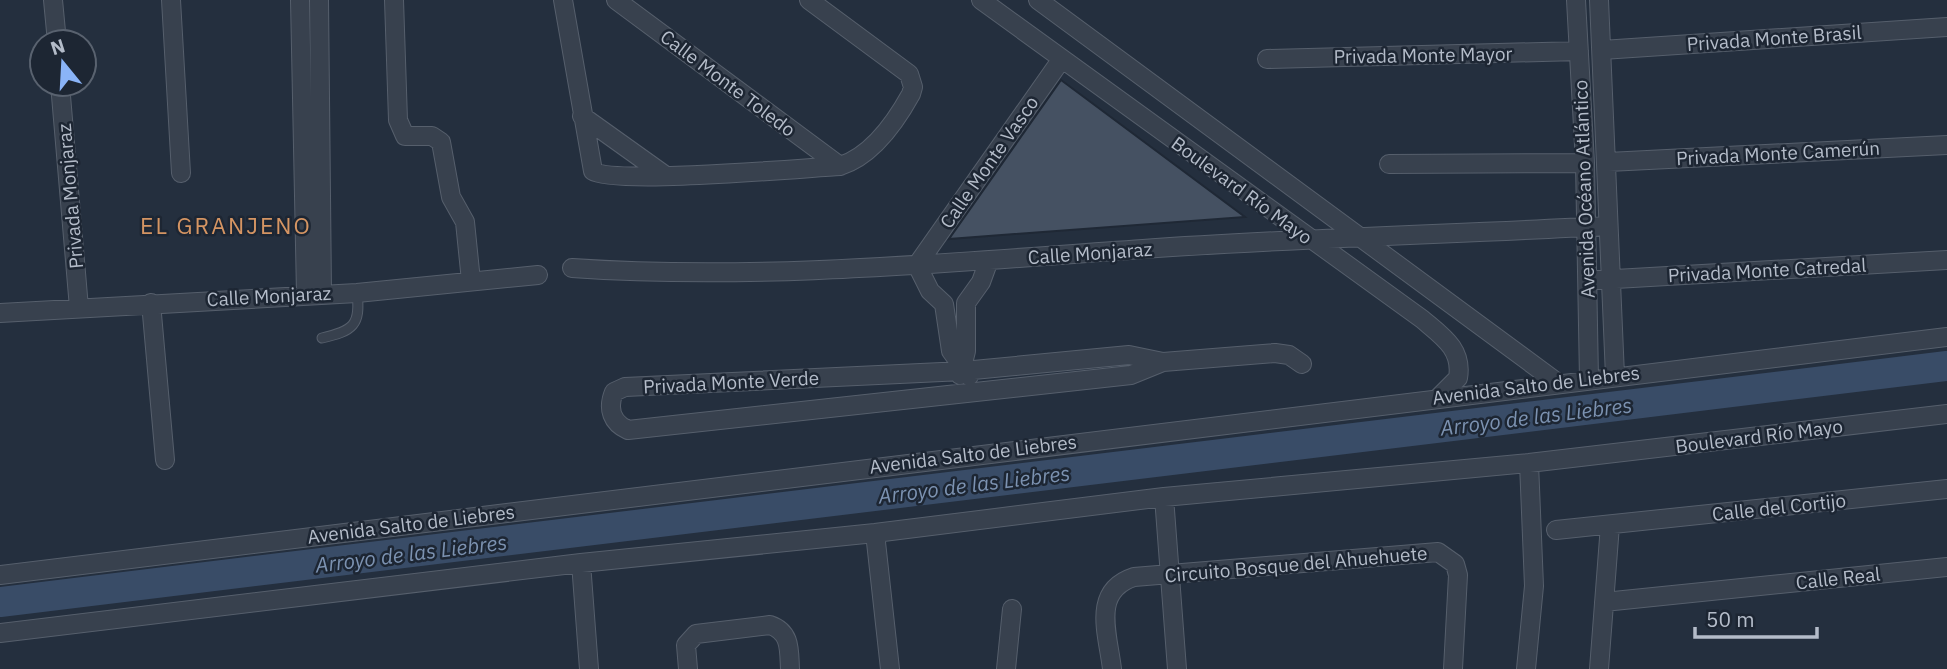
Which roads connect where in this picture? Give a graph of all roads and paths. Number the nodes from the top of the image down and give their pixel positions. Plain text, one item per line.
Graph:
1 (53, 0) edge
2 (171, 0) edge
3 (300, 0) edge
4 (319, 0) edge
5 (394, 0) edge
6 (563, 0) edge
7 (616, 0) edge
8 (809, 0) edge
9 (981, 0) edge
10 (1038, 0) edge
11 (1576, 0) edge
12 (1599, 0) edge
13 (1947, 27) edge
14 (56, 28) edge
15 (1602, 50) junction
16 (1579, 51) junction
17 (1266, 59) dead end
18 (1061, 60) junction
19 (61, 98) edge
20 (582, 116) junction
21 (1947, 145) edge
22 (1608, 162) junction
23 (1584, 163) junction
24 (1389, 164) dead end
25 (840, 166) junction
26 (181, 173) dead end
27 (666, 176) junction
28 (1608, 226) junction
29 (1586, 227) junction
30 (1362, 239) junction
31 (1311, 240) junction
32 (989, 260) junction
33 (1947, 260) edge
34 (917, 265) junction
35 (572, 268) dead end
36 (538, 275) dead end
37 (1609, 279) junction
38 (1588, 280) junction
39 (471, 281) junction
40 (314, 293) junction
41 (357, 293) junction
42 (151, 303) junction
43 (966, 303) junction
44 (944, 304) junction
45 (79, 308) junction
46 (0, 313) edge
47 (1947, 337) edge
48 (322, 338) dead end
49 (1163, 362) junction
50 (1303, 365) dead end
51 (963, 371) junction
52 (1615, 376) junction
53 (1589, 379) junction
54 (1558, 383) junction
55 (984, 389) junction
56 (943, 393) junction
57 (1438, 397) junction
58 (1947, 414) edge
59 (165, 460) dead end
60 (1530, 463) junction
61 (1947, 489) edge
62 (1164, 497) junction
63 (1610, 525) junction
64 (1556, 530) dead end
65 (875, 533) junction
66 (582, 563) junction
67 (1947, 567) edge
68 (0, 575) edge
69 (1170, 575) junction
70 (1604, 602) junction
71 (1012, 609) dead end
72 (0, 633) edge
73 (589, 669) edge
74 (688, 669) edge
75 (790, 669) edge
76 (890, 669) edge
77 (1006, 669) edge
78 (1112, 669) edge
79 (1177, 669) edge
80 (1453, 669) edge
81 (1526, 669) edge
82 (1599, 669) edge

1 - 14 street
2 - 26 street
3 - 40 street
4 - 40 street
5 - 39 street
6 - 20 street
7 - 25 street, Calle Monte Toledo
8 - 25 street
9 - 18 street, Boulevard Río Mayo
10 - 30 street, Boulevard Río Mayo
11 - 16 street, Avenida Océano Atlántico
12 - 15 street, Avenida Océano Atlántico
13 - 15 street, Privada Monte Brasil
15 - 22 street, Avenida Océano Atlántico
16 - 17 street, Privada Monte Mayor
16 - 23 street, Avenida Océano Atlántico
18 - 31 street, Boulevard Río Mayo
18 - 34 street, Calle Monte Vasco
19 - 45 street, Privada Monjaraz
20 - 27 street
20 - 27 street
21 - 22 street, Privada Monte Camerún
22 - 28 street, Avenida Océano Atlántico
23 - 24 street
23 - 29 street, Avenida Océano Atlántico
25 - 27 street
28 - 29 street, Calle Monjaraz
28 - 37 street, Avenida Océano Atlántico
29 - 30 street, Calle Monjaraz
29 - 38 street, Avenida Océano Atlántico
30 - 31 street, Calle Monjaraz
30 - 54 street, Boulevard Río Mayo
31 - 32 street, Calle Monjaraz
31 - 57 street, Boulevard Río Mayo
32 - 34 street, Calle Monjaraz
32 - 43 street
33 - 37 street, Privada Monte Catredal
34 - 35 street, Calle Monjaraz
34 - 44 street
36 - 39 street, Calle Monjaraz
37 - 38 street, Privada Monte Catredal
37 - 52 street, Avenida Océano Atlántico
38 - 53 street, Avenida Océano Atlántico
39 - 41 street, Calle Monjaraz
40 - 41 street, Calle Monjaraz
40 - 42 street, Calle Monjaraz
41 - 48 lane
42 - 45 street, Calle Monjaraz
42 - 59 street
43 - 44 street
43 - 51 street
44 - 51 street
45 - 46 street, Calle Monjaraz
47 - 52 street, Avenida Salto de Liebres
49 - 50 street, Privada Monte Verde
49 - 51 street, Privada Monte Verde
49 - 55 street, Privada Monte Verde
51 - 55 street
51 - 56 street
51 - 56 street, Privada Monte Verde
52 - 53 street, Avenida Salto de Liebres
53 - 54 street, Avenida Salto de Liebres
54 - 57 street, Avenida Salto de Liebres
55 - 56 street, Privada Monte Verde
57 - 68 street, Avenida Salto de Liebres
58 - 60 street, Boulevard Río Mayo
60 - 62 street
60 - 81 street
61 - 63 street, Calle del Cortijo
62 - 65 street
62 - 69 street
63 - 64 street, Calle del Cortijo
63 - 70 street
65 - 66 street
65 - 76 street
66 - 72 street
66 - 73 street
67 - 70 street, Calle Real
69 - 78 street, Circuito Bosque del Ahuehuete
69 - 79 street
69 - 80 street, Circuito Bosque del Ahuehuete
70 - 82 street
71 - 77 street
74 - 75 street

